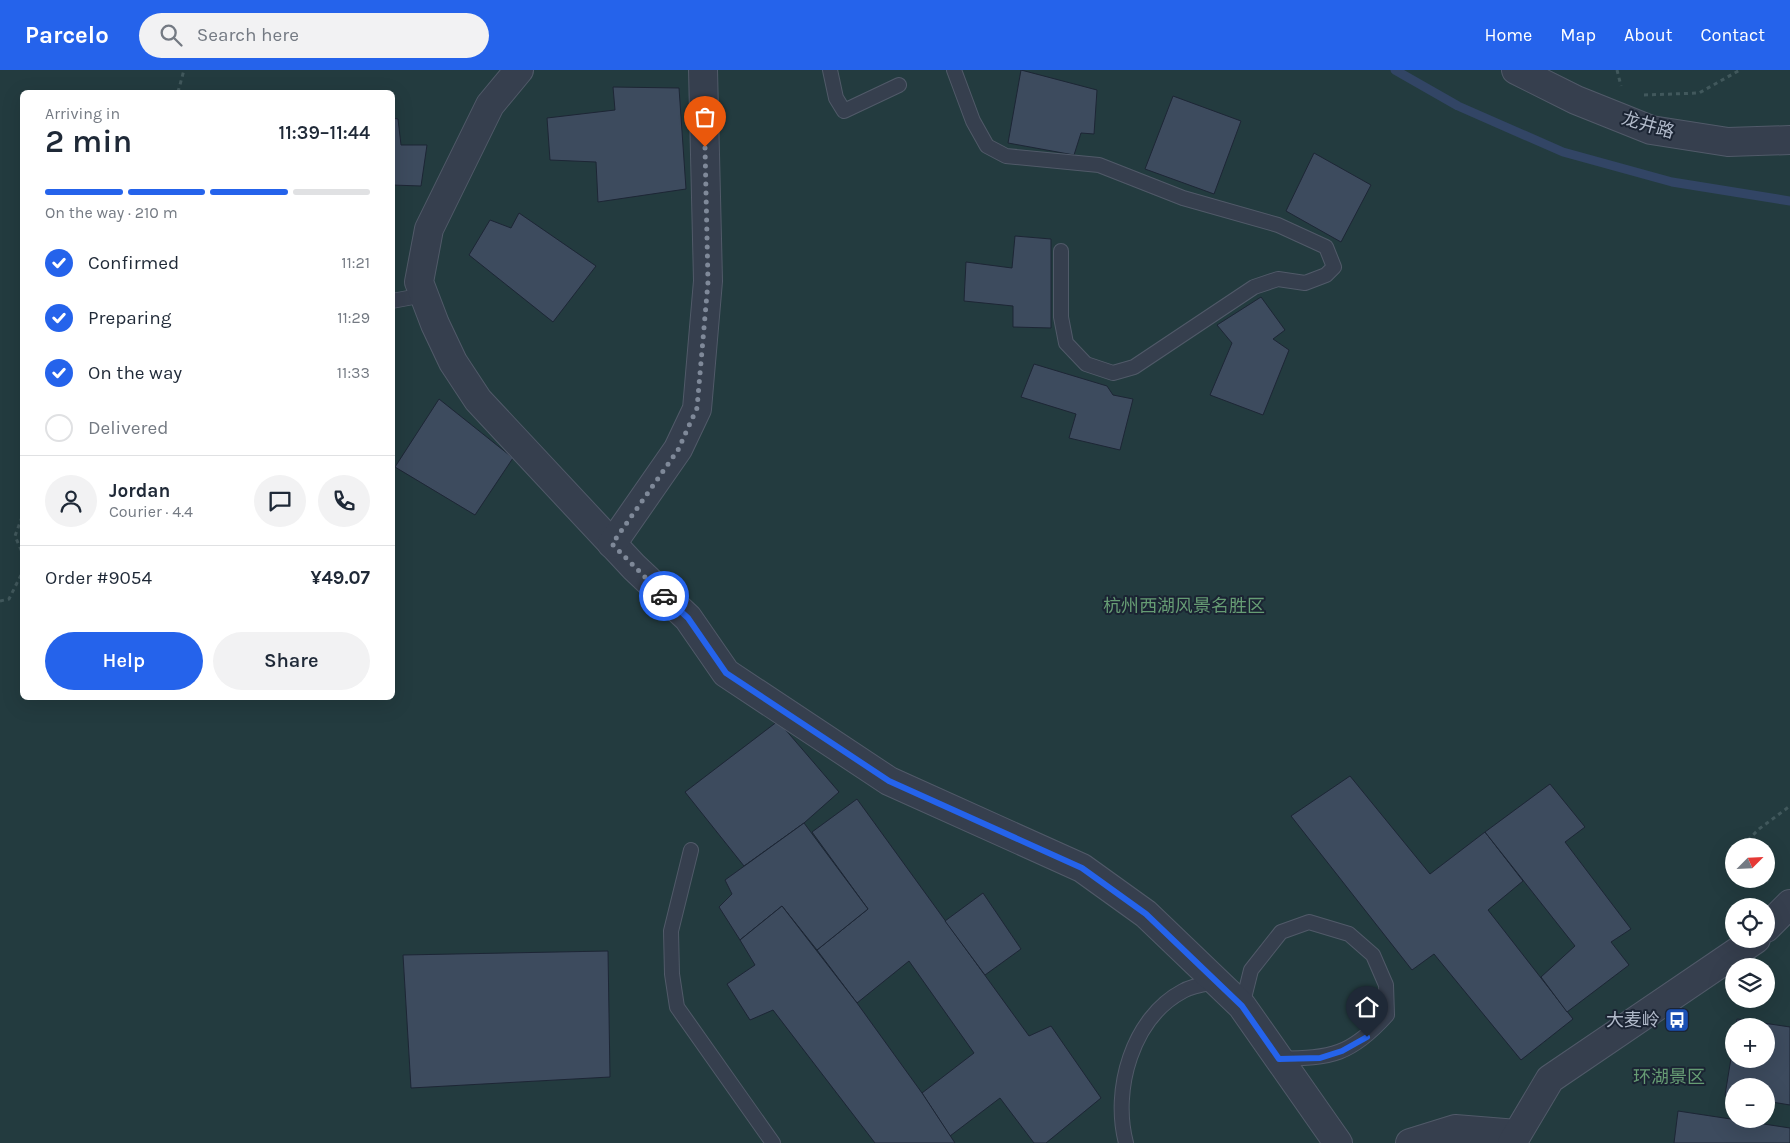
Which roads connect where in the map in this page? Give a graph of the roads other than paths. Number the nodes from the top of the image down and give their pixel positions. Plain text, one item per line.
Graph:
1 (519, 70) edge
2 (703, 70) edge
3 (830, 70) edge
4 (954, 70) edge
5 (1516, 70) edge
6 (899, 85) dead end
7 (1790, 140) edge
8 (1061, 251) dead end
9 (424, 295) junction
10 (395, 300) edge
11 (612, 544) junction
12 (691, 850) dead end
13 (1790, 904) edge
14 (1775, 919) edge
15 (1743, 948) edge
16 (1217, 982) junction
17 (1242, 1006) junction
18 (1279, 1059) junction
19 (1514, 1138) edge
20 (773, 1143) edge
21 (1126, 1143) edge
22 (1338, 1143) edge
23 (1410, 1143) edge

1 - 9 street
2 - 11 street
3 - 6 lane
4 - 8 lane
5 - 7 street, 龙井路
9 - 10 lane
9 - 11 street
11 - 16 street
12 - 20 lane
13 - 14 street
15 - 19 street
16 - 17 street
16 - 21 lane
17 - 18 street
17 - 18 lane
18 - 22 street
19 - 23 street

